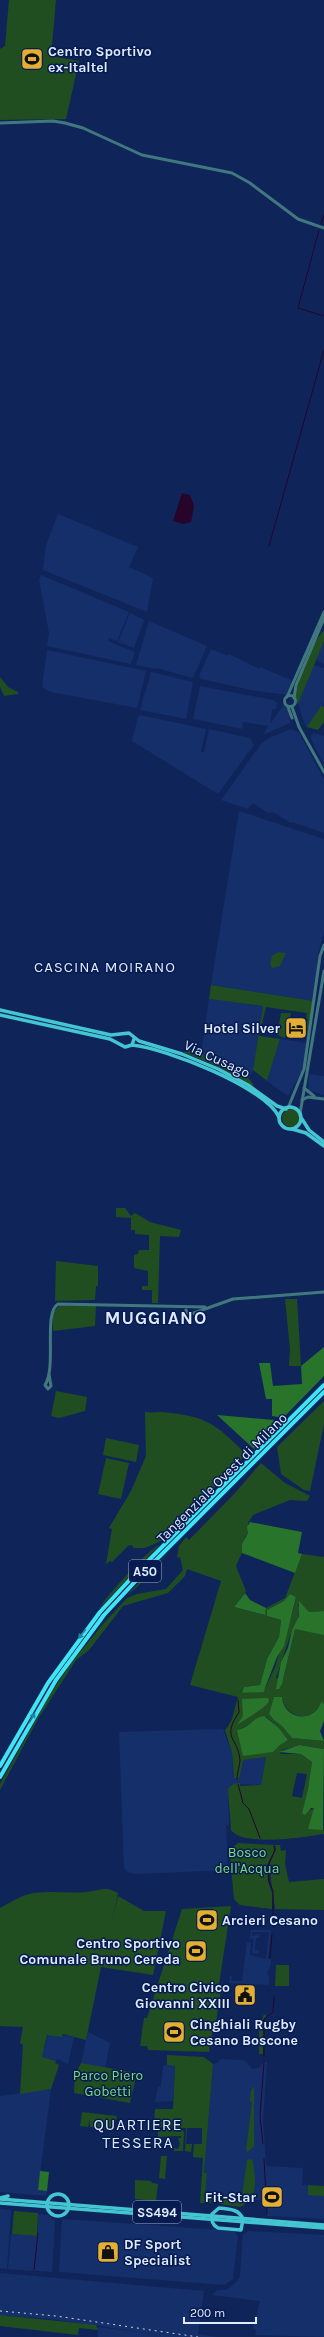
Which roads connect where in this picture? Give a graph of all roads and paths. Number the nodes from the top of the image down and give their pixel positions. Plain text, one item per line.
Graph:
1 (0, 123) edge
2 (324, 228) edge
3 (324, 612) edge
4 (324, 618) edge
5 (321, 626) edge
6 (288, 697) junction
7 (294, 698) junction
8 (290, 707) junction
9 (324, 772) edge
10 (324, 946) edge
11 (322, 964) edge
12 (324, 971) edge
13 (0, 1010) edge
14 (0, 1015) edge
15 (121, 1036) junction
16 (134, 1039) junction
17 (120, 1043) junction
18 (132, 1045) junction
19 (304, 1088) junction
20 (317, 1098) junction
21 (324, 1099) edge
22 (302, 1100) junction
23 (287, 1108) junction
24 (300, 1115) junction
25 (279, 1117) junction
26 (289, 1129) junction
27 (324, 1142) edge
28 (324, 1146) edge
29 (324, 1292) edge
30 (176, 1307) junction
31 (189, 1307) junction
32 (205, 1307) junction
33 (186, 1310) junction
34 (48, 1383) dead end
35 (324, 1385) edge
36 (324, 1392) edge
37 (0, 1766) edge
38 (0, 1777) edge
39 (8, 2196) dead end
40 (0, 2199) edge
41 (0, 2203) edge
42 (47, 2205) junction
43 (70, 2207) junction
44 (212, 2218) junction
45 (243, 2221) junction
46 (324, 2226) edge

1 - 2 street
3 - 5 street
4 - 5 street
5 - 6 street
5 - 7 street
6 - 7 street
6 - 8 street
7 - 8 street
8 - 9 street
10 - 11 street
11 - 23 street
12 - 19 street
13 - 15 main road, Via Cusago
14 - 17 main road, Via Cusago
15 - 16 main road, Via Cusago
15 - 17 main road
16 - 18 main road
16 - 23 main road, Via Cusago
17 - 18 main road, Via Cusago
18 - 25 main road, Via Cusago
19 - 20 street
19 - 22 street
20 - 21 street
20 - 22 street
22 - 24 street
23 - 24 main road
23 - 25 main road
24 - 26 main road
24 - 27 main road
25 - 26 main road
26 - 28 main road
29 - 32 street
30 - 31 street
30 - 33 street
30 - 34 street
31 - 32 street
31 - 33 street
32 - 33 street
35 -> 37 highway, Tangenziale Ovest di Milano / A50
38 -> 36 highway, Tangenziale Ovest di Milano / A50
39 - 40 main road
40 - 42 main road, SS494
41 - 42 main road, SS494
42 - 43 main road, SS494
42 - 43 main road, SS494
42 - 43 main road, SS494
43 - 44 main road, SS494
44 - 45 main road, SS494
44 - 45 main road, SS494
44 - 45 main road, SS494
45 - 46 main road, SS494

